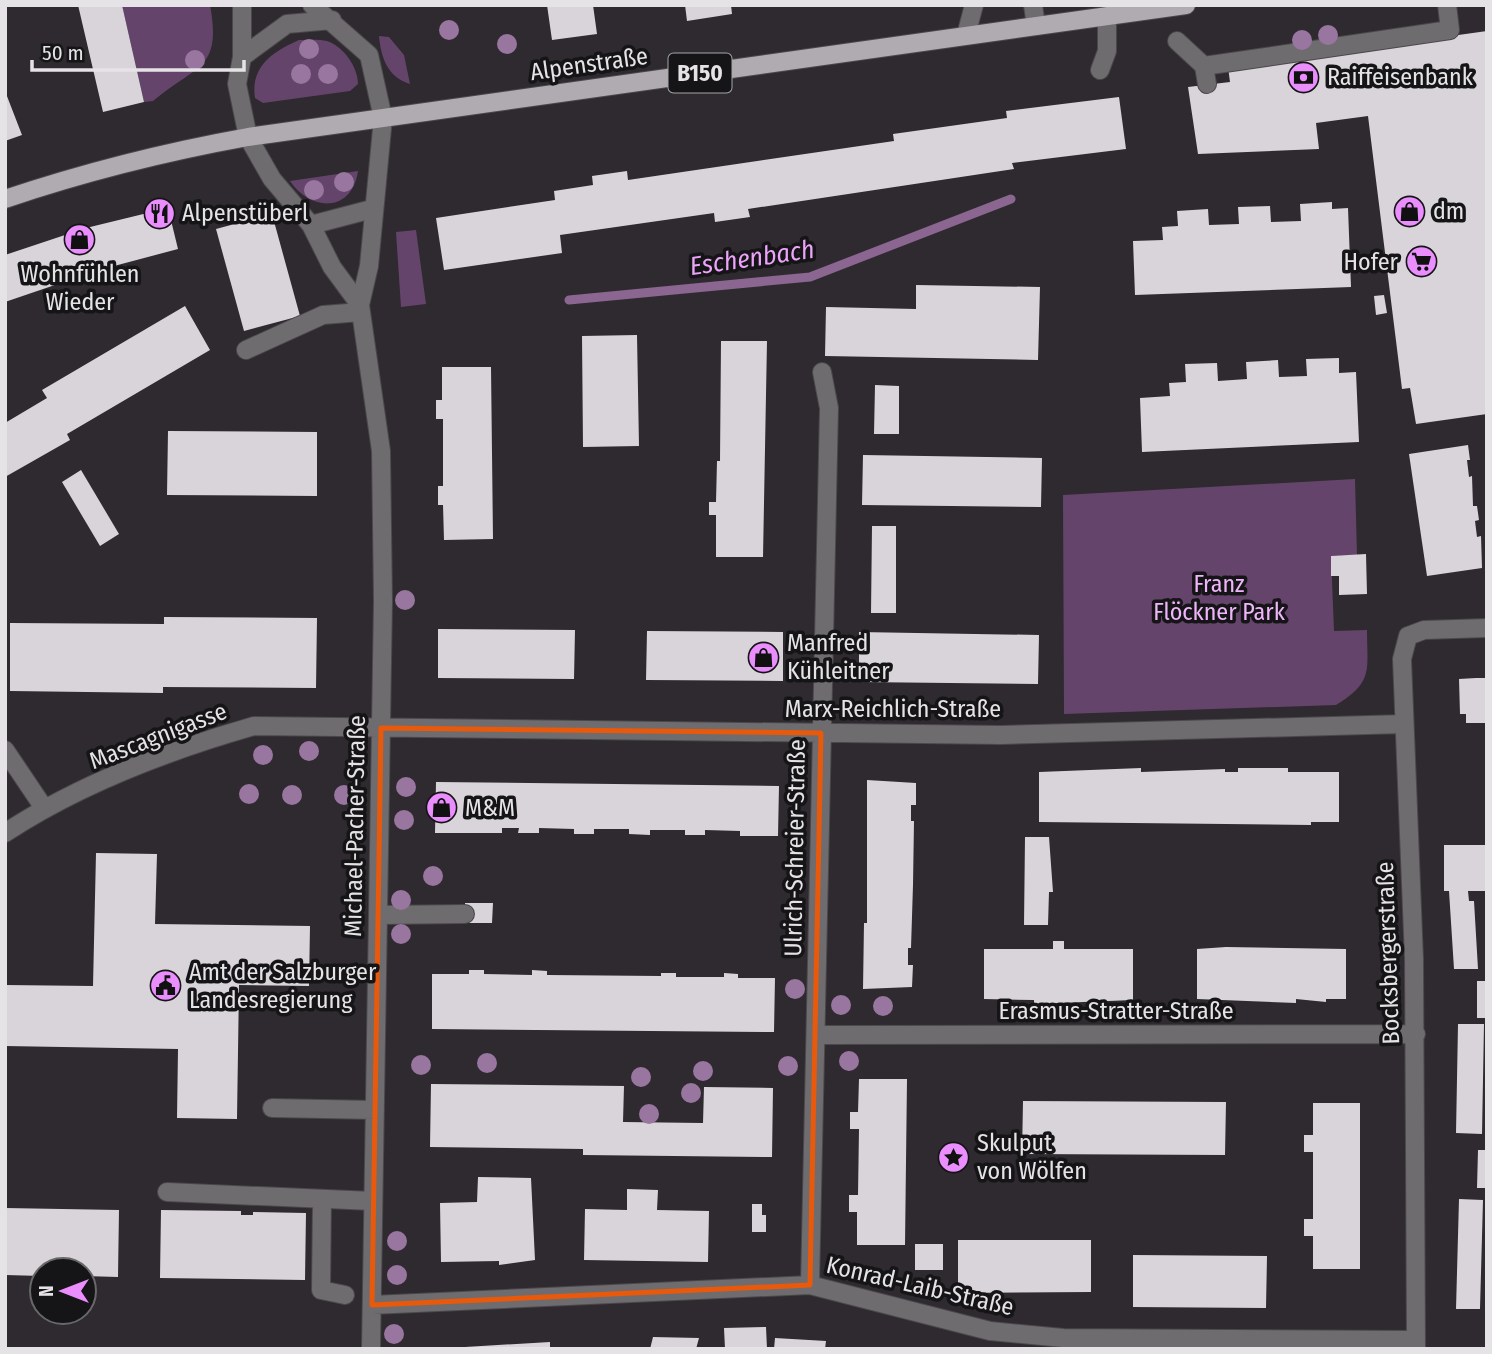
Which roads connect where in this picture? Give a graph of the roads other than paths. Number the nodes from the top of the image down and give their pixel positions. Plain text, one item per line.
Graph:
1 (242, 5) edge
2 (313, 5) edge
3 (974, 5) edge
4 (1033, 5) edge
5 (1186, 5) edge
6 (1447, 5) edge
7 (1096, 13) edge
8 (332, 20) junction
9 (1036, 26) junction
10 (966, 35) junction
11 (1177, 41) dead end
12 (242, 57) junction
13 (1204, 66) junction
14 (1100, 70) dead end
15 (1207, 85) dead end
16 (383, 118) junction
17 (248, 137) junction
18 (5, 199) edge
19 (372, 209) junction
20 (311, 225) junction
21 (360, 309) junction
22 (246, 350) dead end
23 (822, 372) dead end
24 (1487, 628) edge
25 (1404, 724) junction
26 (381, 728) junction
27 (821, 733) junction
28 (5, 750) edge
29 (44, 808) junction
30 (5, 833) edge
31 (465, 914) dead end
32 (378, 915) junction
33 (1416, 1034) junction
34 (816, 1035) junction
35 (272, 1108) dead end
36 (375, 1110) junction
37 (167, 1192) dead end
38 (322, 1199) junction
39 (372, 1201) junction
40 (810, 1285) junction
41 (345, 1295) dead end
42 (372, 1306) junction
43 (1416, 1344) edge
44 (371, 1349) edge

1 - 12 street, Michael-Pacher-Straße
2 - 8 street, Michael-Pacher-Straße
3 - 10 street
4 - 9 street
5 - 7 main road, Alpenstraße / B150
6 - 13 street
7 - 9 main road, Alpenstraße / B150
7 - 14 street
8 - 12 street
8 - 16 street, Michael-Pacher-Straße
9 - 10 main road, Alpenstraße / B150
10 - 16 main road, Alpenstraße / B150
11 - 13 street
12 - 17 street, Michael-Pacher-Straße
13 - 15 street
16 - 17 main road, Alpenstraße / B150
16 - 19 street, Michael-Pacher-Straße
17 - 18 main road, Alpenstraße / B150
17 - 20 street, Michael-Pacher-Straße
19 - 20 street
19 - 21 street, Michael-Pacher-Straße
20 - 21 street, Michael-Pacher-Straße
21 - 22 street
21 - 26 street, Michael-Pacher-Straße
23 - 27 street, Ulrich-Schreier-Straße
24 - 25 street, Bocksbergerstraße
25 - 27 street, Marx-Reichlich-Straße
25 - 33 street, Bocksbergerstraße
26 - 27 street, Marx-Reichlich-Straße
26 - 29 street, Mascagnigasse
26 - 32 street, Michael-Pacher-Straße
27 - 34 street, Ulrich-Schreier-Straße
28 - 29 street
29 - 30 street, Mascagnigasse
31 - 32 street
32 - 36 street, Michael-Pacher-Straße
33 - 34 street, Erasmus-Stratter-Straße
33 - 43 street, Bocksbergerstraße
34 - 40 street, Ulrich-Schreier-Straße
35 - 36 street
36 - 39 street, Michael-Pacher-Straße
37 - 38 street
38 - 39 street
38 - 41 street
39 - 42 street, Michael-Pacher-Straße
40 - 42 street, Konrad-Laib-Straße
40 - 43 street, Konrad-Laib-Straße
42 - 44 street, Michael-Pacher-Straße

